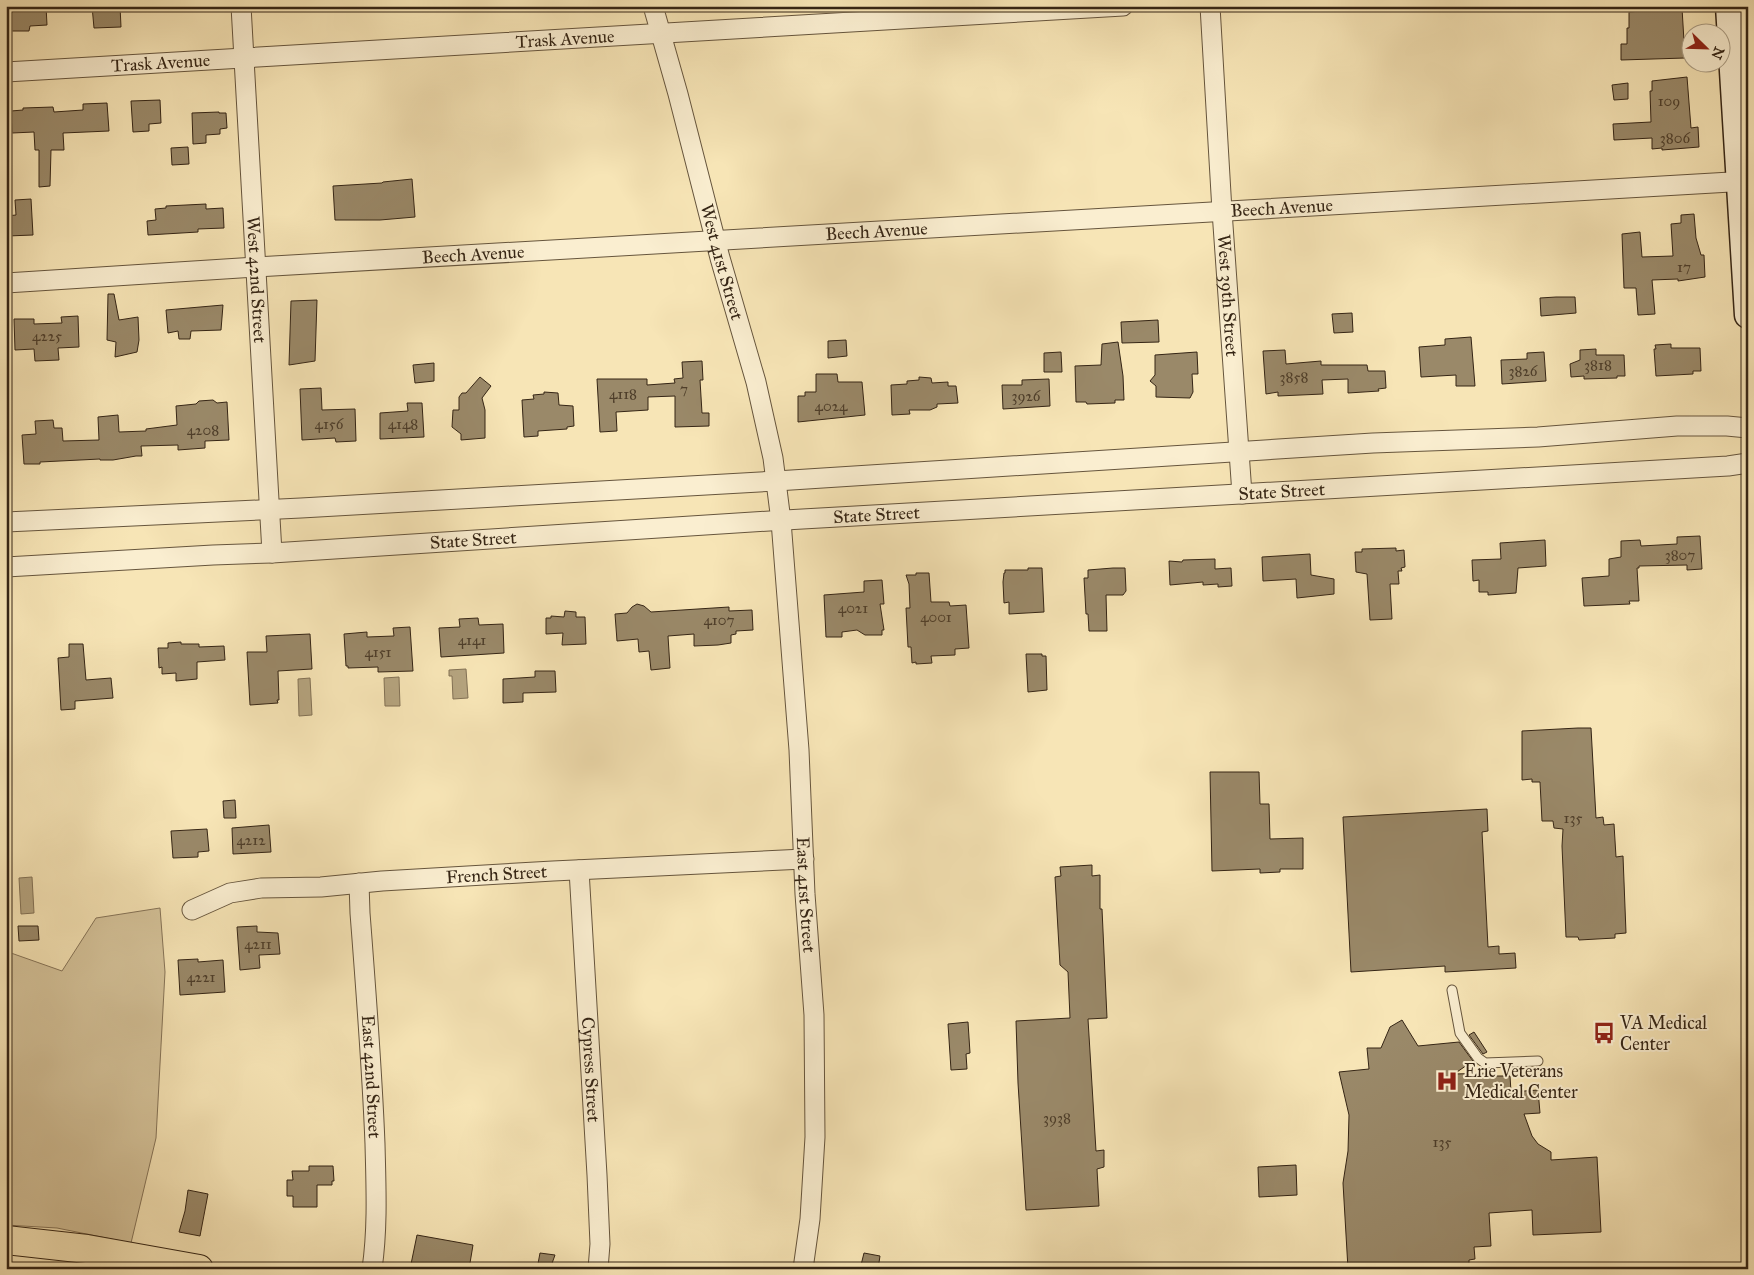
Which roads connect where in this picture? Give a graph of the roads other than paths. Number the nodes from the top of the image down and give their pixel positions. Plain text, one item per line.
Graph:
1 (241, 6) edge
2 (653, 6) edge
3 (1123, 6) edge
4 (1210, 6) edge
5 (1729, 6) edge
6 (661, 34) junction
7 (244, 57) junction
8 (6, 72) edge
9 (1743, 182) edge
10 (1222, 212) junction
11 (716, 241) junction
12 (256, 267) junction
13 (6, 283) edge
14 (1747, 299) edge
15 (1748, 428) edge
16 (1240, 452) junction
17 (1748, 464) edge
18 (776, 481) junction
19 (1242, 494) junction
20 (271, 510) junction
21 (781, 520) junction
22 (6, 522) edge
23 (272, 553) junction
24 (6, 567) edge
25 (804, 859) junction
26 (579, 870) junction
27 (359, 883) junction
28 (192, 910) dead end
29 (1452, 990) dead end
30 (1538, 1061) dead end
31 (6, 1240) edge
32 (199, 1269) edge
33 (372, 1269) edge
34 (598, 1269) edge
35 (803, 1269) edge

1 - 7 street, West 42nd Street
2 - 6 street, West 41st Street
3 - 6 street, Trask Avenue
4 - 10 street, West 39th Street
5 - 9 main road
6 - 7 street, Trask Avenue
6 - 11 street, West 41st Street
7 - 8 street, Trask Avenue
7 - 12 street, West 42nd Street
9 - 10 street, Beech Avenue
9 - 14 main road
10 - 11 street, Beech Avenue
10 - 16 street, West 39th Street
11 - 12 street, Beech Avenue
11 - 18 street, West 41st Street
12 - 13 street, Beech Avenue
12 - 20 street, West 42nd Street
15 - 16 street
16 - 18 street
16 - 19 street, West 39th Street
17 - 19 street, State Street
18 - 20 street
18 - 21 street, West 41st Street
19 - 21 street, State Street
20 - 22 street
20 - 23 street, West 42nd Street
21 - 23 street, State Street
21 - 25 street, East 41st Street
23 - 24 street, State Street
25 - 26 street, French Street
25 - 35 street, East 41st Street
26 - 27 street, French Street
26 - 34 street, Cypress Street
27 - 28 street, French Street
27 - 33 street, East 42nd Street
29 - 30 lane
31 - 32 main road

